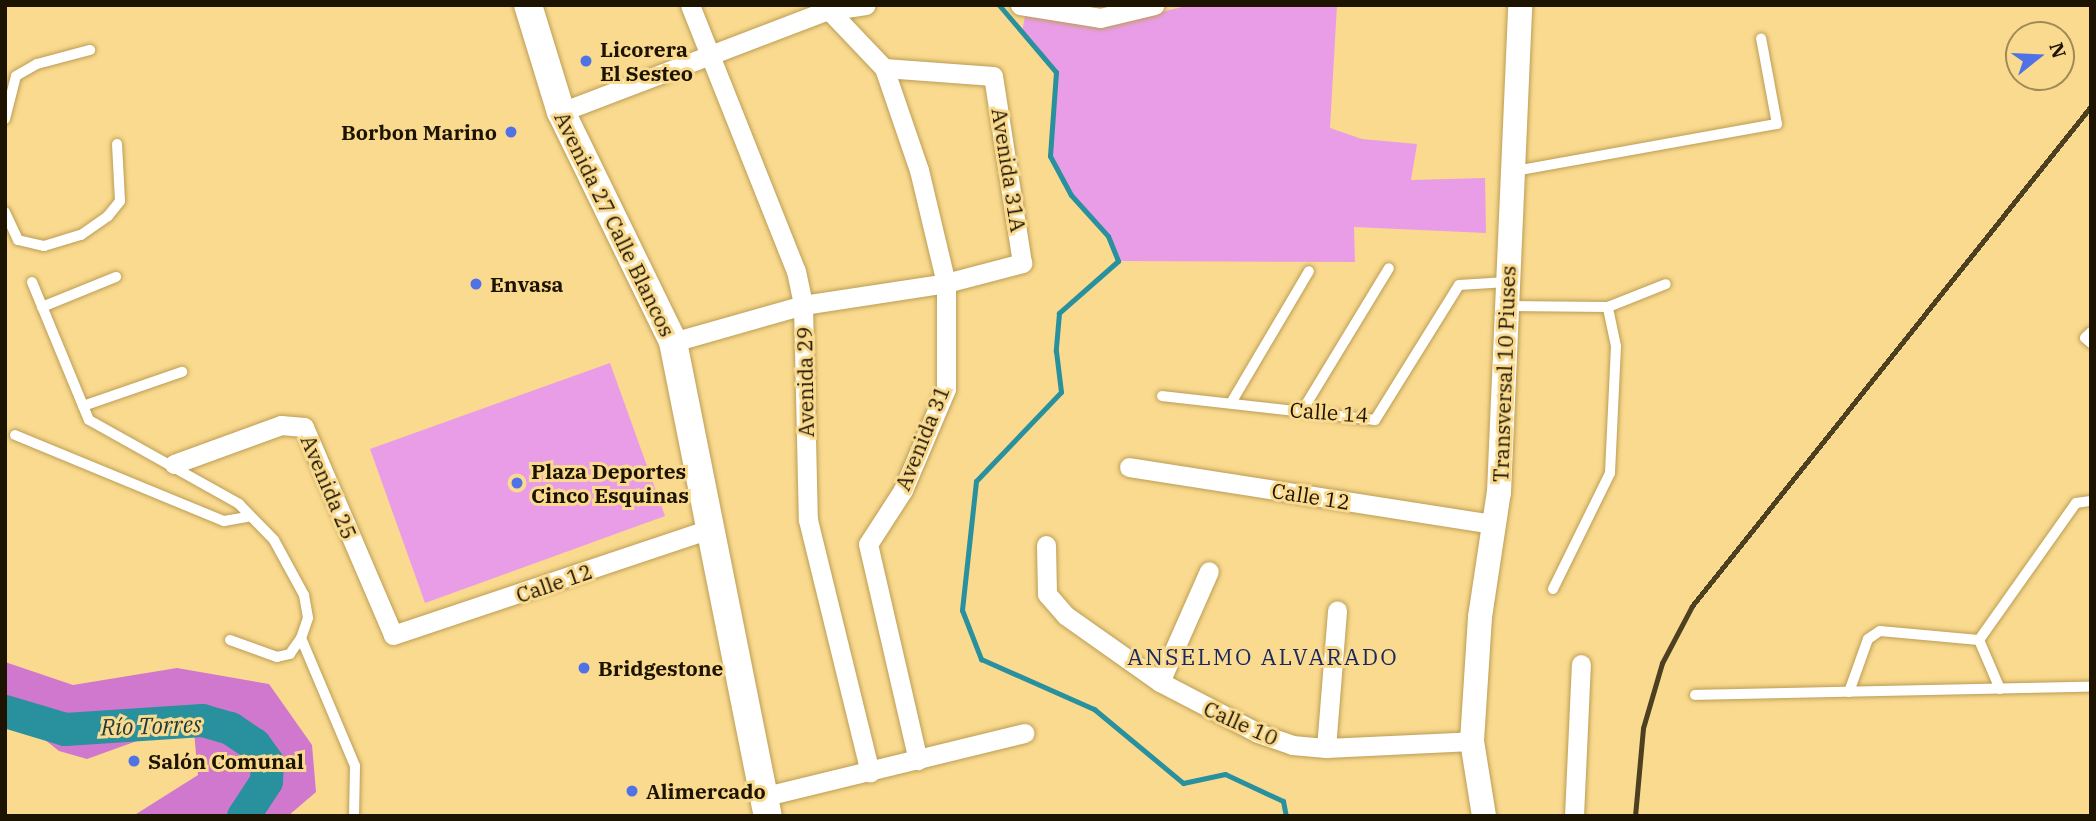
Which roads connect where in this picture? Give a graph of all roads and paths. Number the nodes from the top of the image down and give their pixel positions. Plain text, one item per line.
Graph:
1 (528, 5) edge
2 (690, 5) edge
3 (866, 5) edge
4 (1020, 5) edge
5 (1154, 5) edge
6 (1520, 5) edge
7 (1027, 6) edge
8 (825, 8) edge
9 (1086, 12) edge
10 (1761, 38) dead end
11 (90, 50) dead end
12 (709, 55) junction
13 (884, 68) junction
14 (561, 112) junction
15 (5, 119) edge
16 (117, 144) dead end
17 (1511, 171) junction
18 (5, 212) edge
19 (1389, 268) dead end
20 (1309, 271) dead end
21 (116, 277) dead end
22 (32, 282) dead end
23 (946, 283) junction
24 (1667, 284) dead end
25 (1507, 294) junction
26 (803, 305) junction
27 (42, 307) junction
28 (1608, 307) junction
29 (2091, 332) edge
30 (673, 342) junction
31 (2091, 343) edge
32 (181, 372) dead end
33 (1162, 396) dead end
34 (1231, 403) junction
35 (83, 406) junction
36 (1301, 411) junction
37 (15, 435) dead end
38 (174, 464) junction
39 (1129, 467) dead end
40 (2091, 502) edge
41 (251, 516) junction
42 (1494, 524) junction
43 (713, 528) junction
44 (1046, 545) dead end
45 (1209, 571) dead end
46 (1553, 589) dead end
47 (1337, 610) dead end
48 (393, 635) joint
49 (301, 638) junction
50 (230, 640) dead end
51 (1979, 640) junction
52 (1581, 664) dead end
53 (1160, 682) junction
54 (2091, 687) edge
55 (2000, 689) junction
56 (1849, 692) junction
57 (1695, 695) dead end
58 (1024, 733) dead end
59 (1472, 741) junction
60 (1326, 748) junction
61 (918, 760) junction
62 (870, 773) junction
63 (767, 806) edge
64 (354, 816) edge
65 (1484, 816) edge
66 (1574, 816) edge

1 - 14 main road, Avenida 27 Calle Blancos
2 - 12 street, Avenida 29
3 - 8 street
4 - 7 street
5 - 9 street
6 - 17 street, Transversal 10 Piuses
7 - 9 street
8 - 12 street
8 - 13 street
10 - 17 lane
11 - 15 lane
12 - 14 street
12 - 26 street, Avenida 29
13 - 23 street, Avenida 31
13 - 23 street, Avenida 31A
14 - 30 main road, Avenida 27 Calle Blancos
16 - 18 lane
17 - 25 street, Transversal 10 Piuses
19 - 36 lane
20 - 34 lane
21 - 27 lane
22 - 27 lane
23 - 26 street
23 - 61 street, Avenida 31
24 - 28 lane
25 - 28 lane
25 - 36 lane, Calle 14
25 - 42 street, Transversal 10 Piuses
26 - 30 street
26 - 62 street, Avenida 29
27 - 35 lane
28 - 46 lane
29 - 31 lane
30 - 43 main road, Avenida 27 Calle Blancos
32 - 35 lane
33 - 34 lane, Calle 14
34 - 36 lane, Calle 14
35 - 38 lane
37 - 41 lane
38 - 41 lane
38 - 48 street, Avenida 25
39 - 42 street, Calle 12
40 - 51 lane
41 - 49 lane
42 - 59 street, Transversal 10 Piuses
43 - 48 street, Calle 12
43 - 63 main road, Avenida 27 Calle Blancos
44 - 53 street, Calle 10
45 - 53 street
47 - 60 street
49 - 50 lane
49 - 64 lane
51 - 55 lane
51 - 56 lane
52 - 66 street
53 - 60 street, Calle 10
54 - 55 lane
55 - 56 lane
56 - 57 lane
58 - 61 street
59 - 60 street, Calle 10
59 - 65 street, Transversal 10 Piuses
61 - 62 street
62 - 63 street

